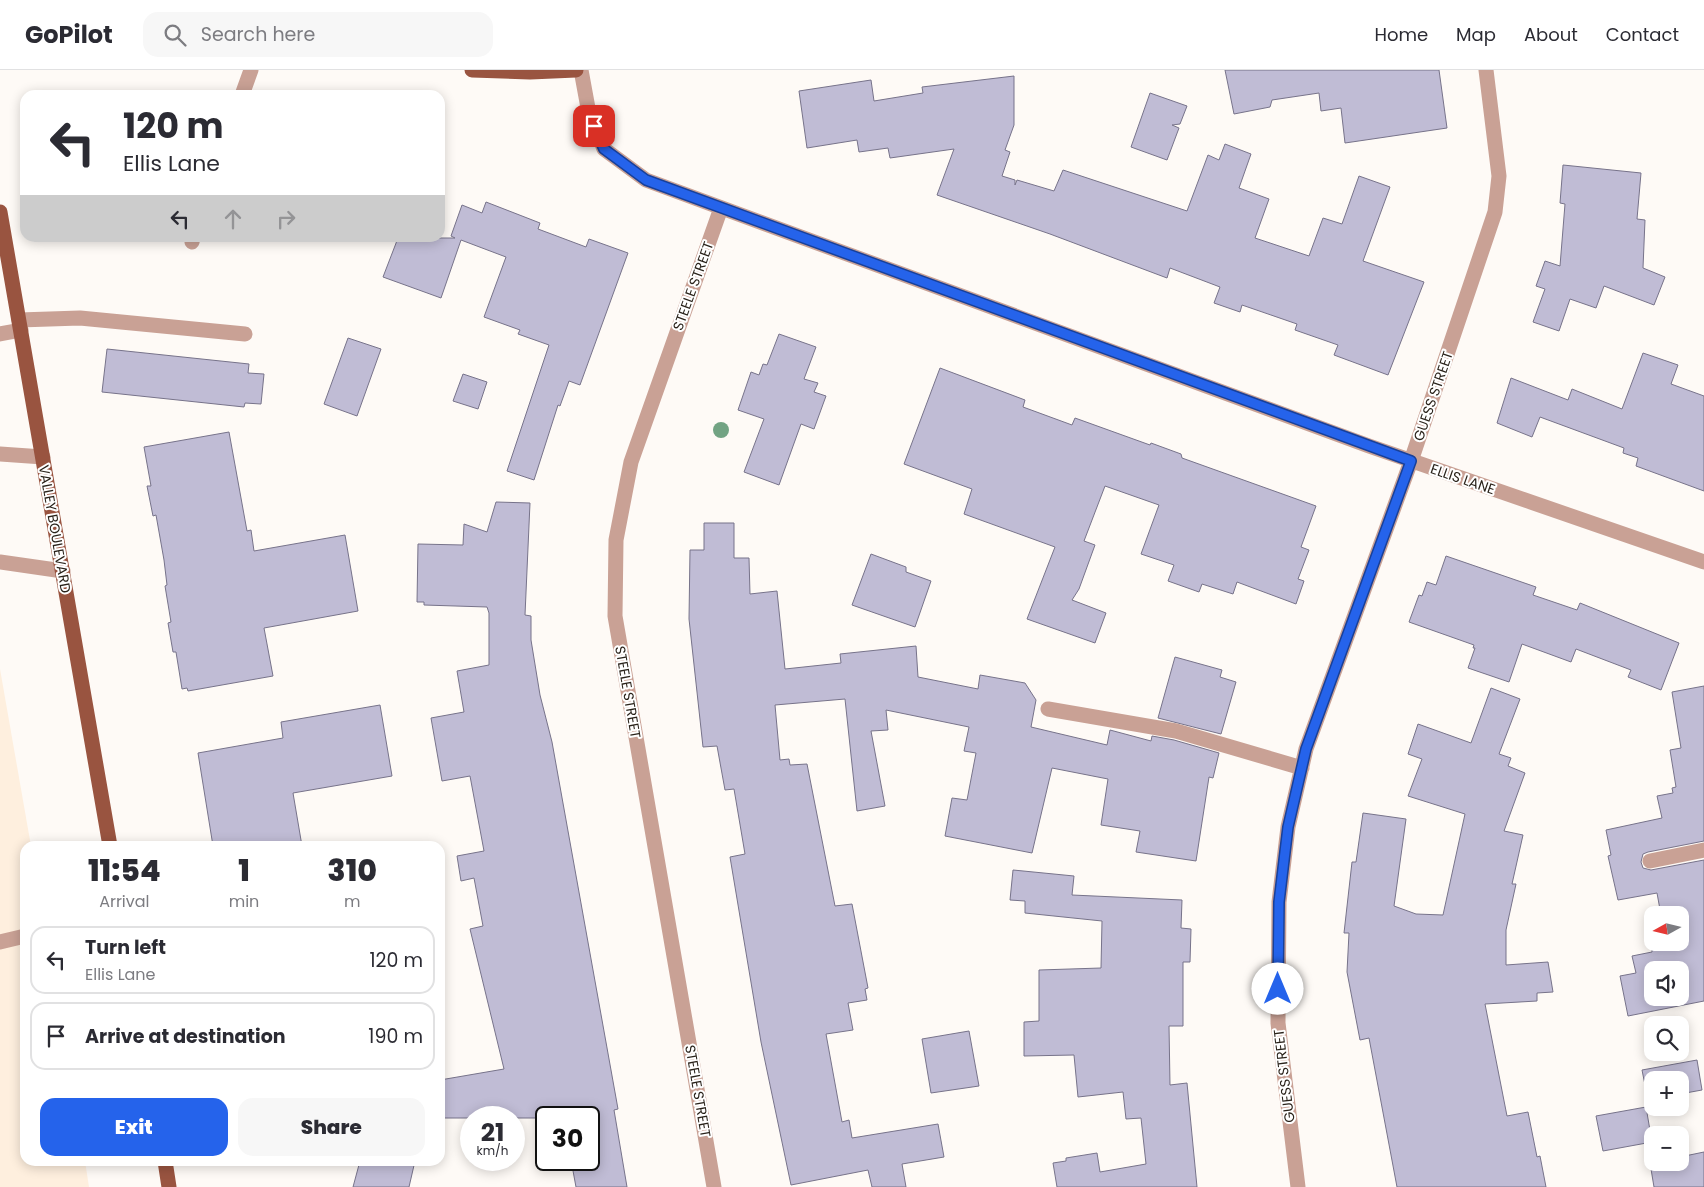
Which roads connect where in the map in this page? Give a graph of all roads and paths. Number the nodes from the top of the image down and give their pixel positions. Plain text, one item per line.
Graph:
1 (251, 70) edge
2 (472, 70) edge
3 (576, 70) edge
4 (582, 70) edge
5 (1486, 70) edge
6 (244, 90) edge
7 (721, 208) junction
8 (0, 212) edge
9 (20, 325) junction
10 (0, 334) edge
11 (245, 334) dead end
12 (0, 454) edge
13 (43, 457) junction
14 (1411, 461) junction
15 (0, 562) edge
16 (1704, 562) edge
17 (63, 571) junction
18 (1048, 709) dead end
19 (1302, 768) junction
20 (109, 841) edge
21 (1704, 850) edge
22 (1650, 862) dead end
23 (20, 937) edge
24 (0, 942) edge
25 (165, 1166) edge
26 (169, 1187) edge
27 (714, 1187) edge
28 (1298, 1187) edge

1 - 6 street
2 - 3 main road
4 - 7 street, ELLIS LANE
5 - 14 street, GUESS STREET
7 - 14 street, ELLIS LANE
7 - 27 street, STEELE STREET
8 - 9 main road, VALLEY BOULEVARD
9 - 10 street
9 - 11 street
9 - 13 main road, VALLEY BOULEVARD
12 - 13 street
13 - 17 main road, VALLEY BOULEVARD
14 - 16 street, ELLIS LANE
14 - 19 street, GUESS STREET
15 - 17 street
17 - 20 main road, VALLEY BOULEVARD
18 - 19 street
19 - 28 street, GUESS STREET
21 - 22 street
23 - 24 street
25 - 26 main road

